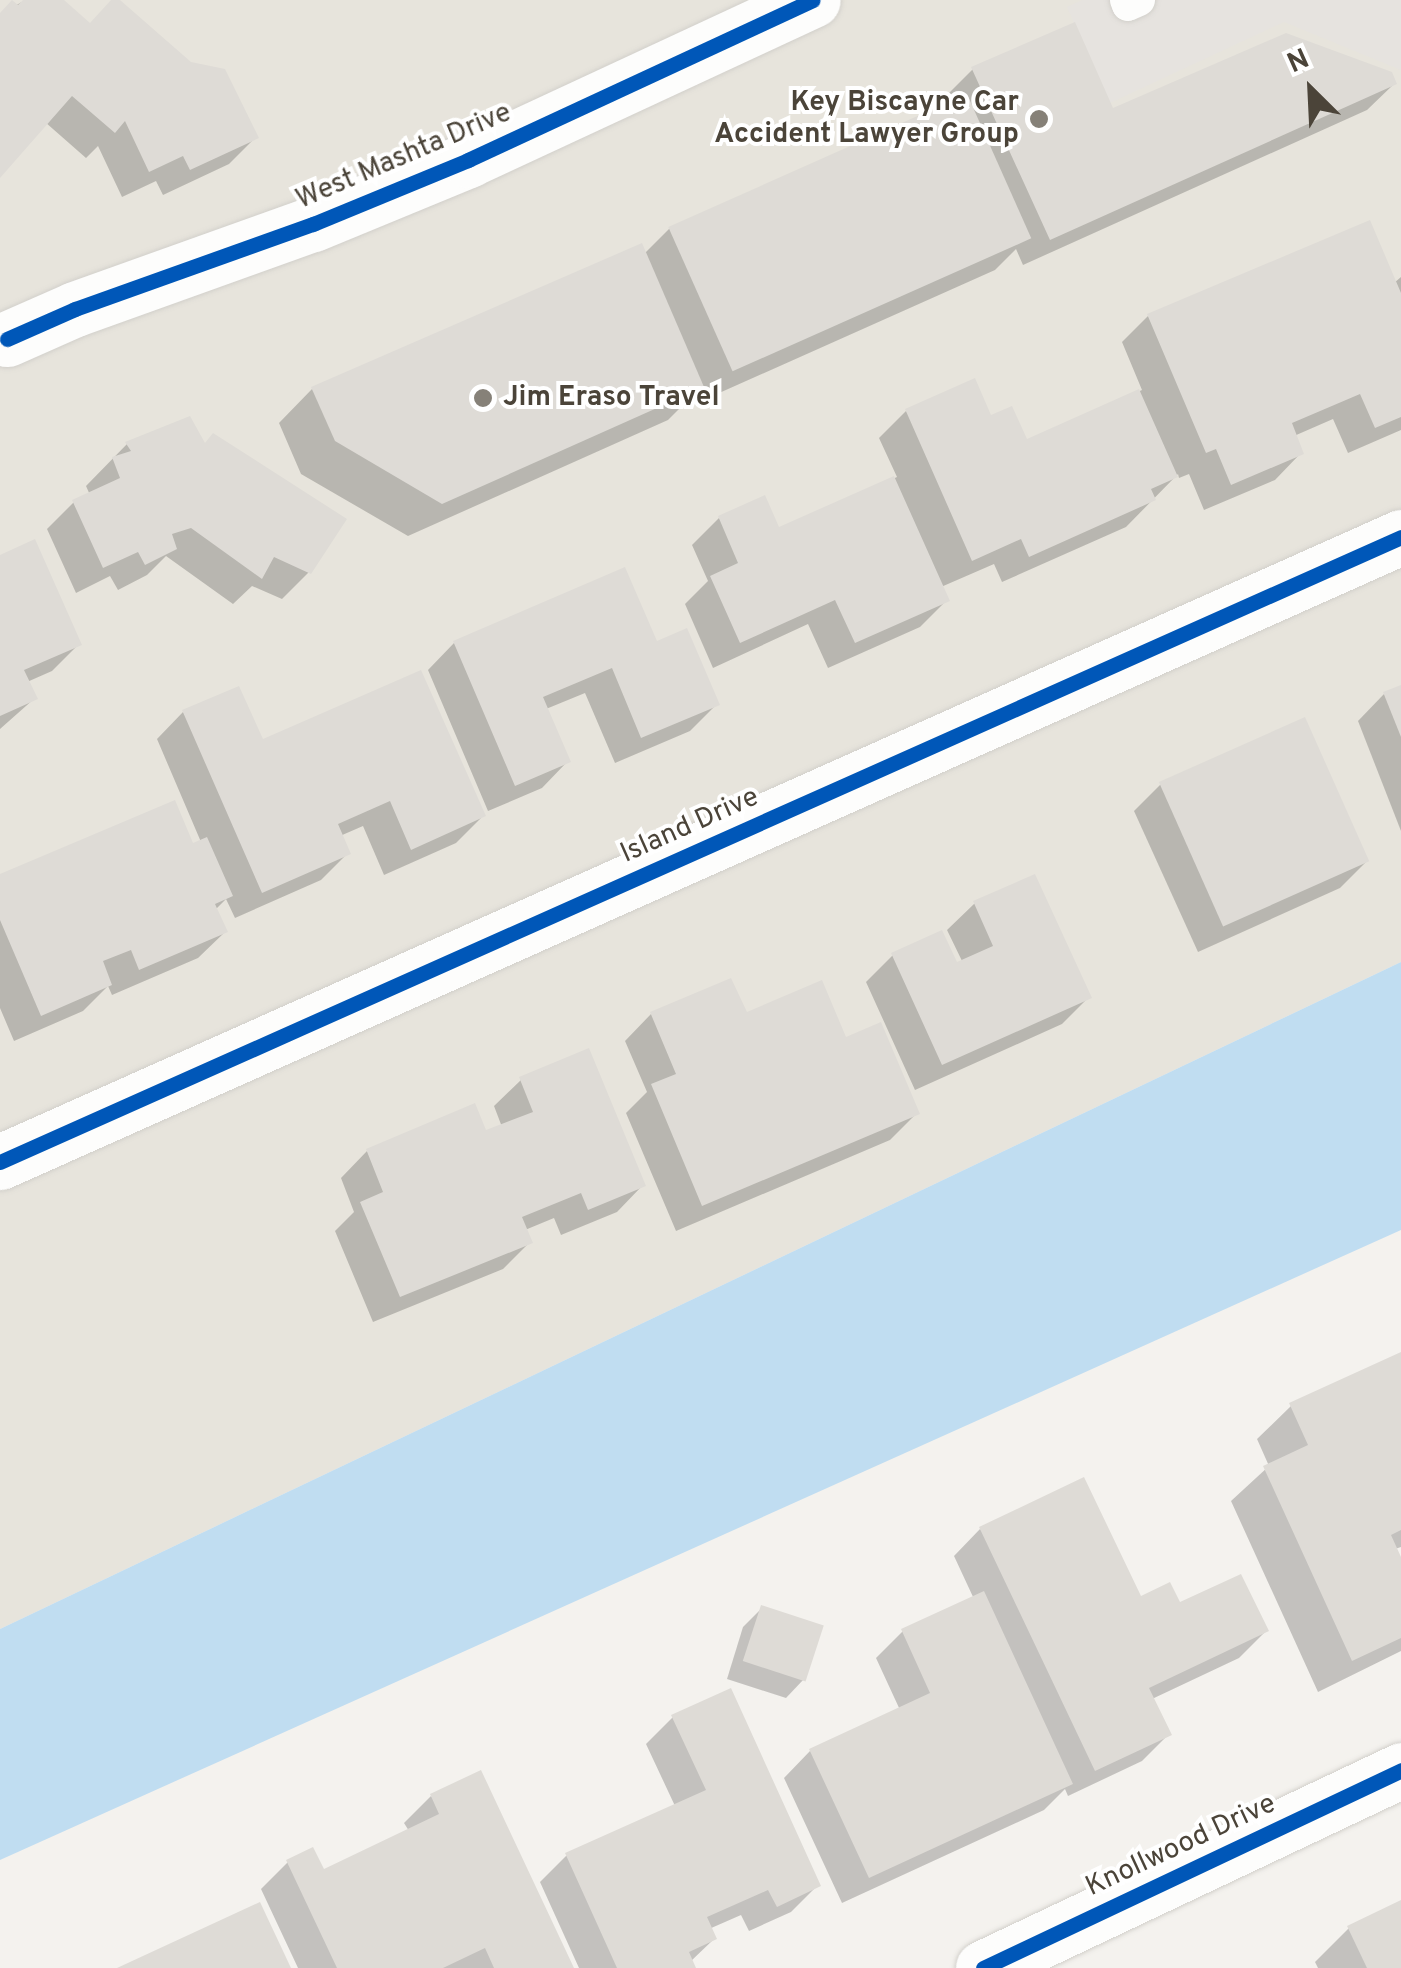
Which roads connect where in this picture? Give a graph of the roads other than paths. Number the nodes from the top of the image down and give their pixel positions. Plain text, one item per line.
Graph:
1 (813, 0) edge
2 (1126, 0) edge
3 (1138, 0) edge
4 (2, 349) edge
5 (1401, 536) edge
6 (0, 1162) edge
7 (1401, 1770) edge
8 (984, 1968) edge

1 - 4 street, West Mashta Drive
2 - 3 lane
5 - 6 street, Island Drive
7 - 8 street, Knollwood Drive

